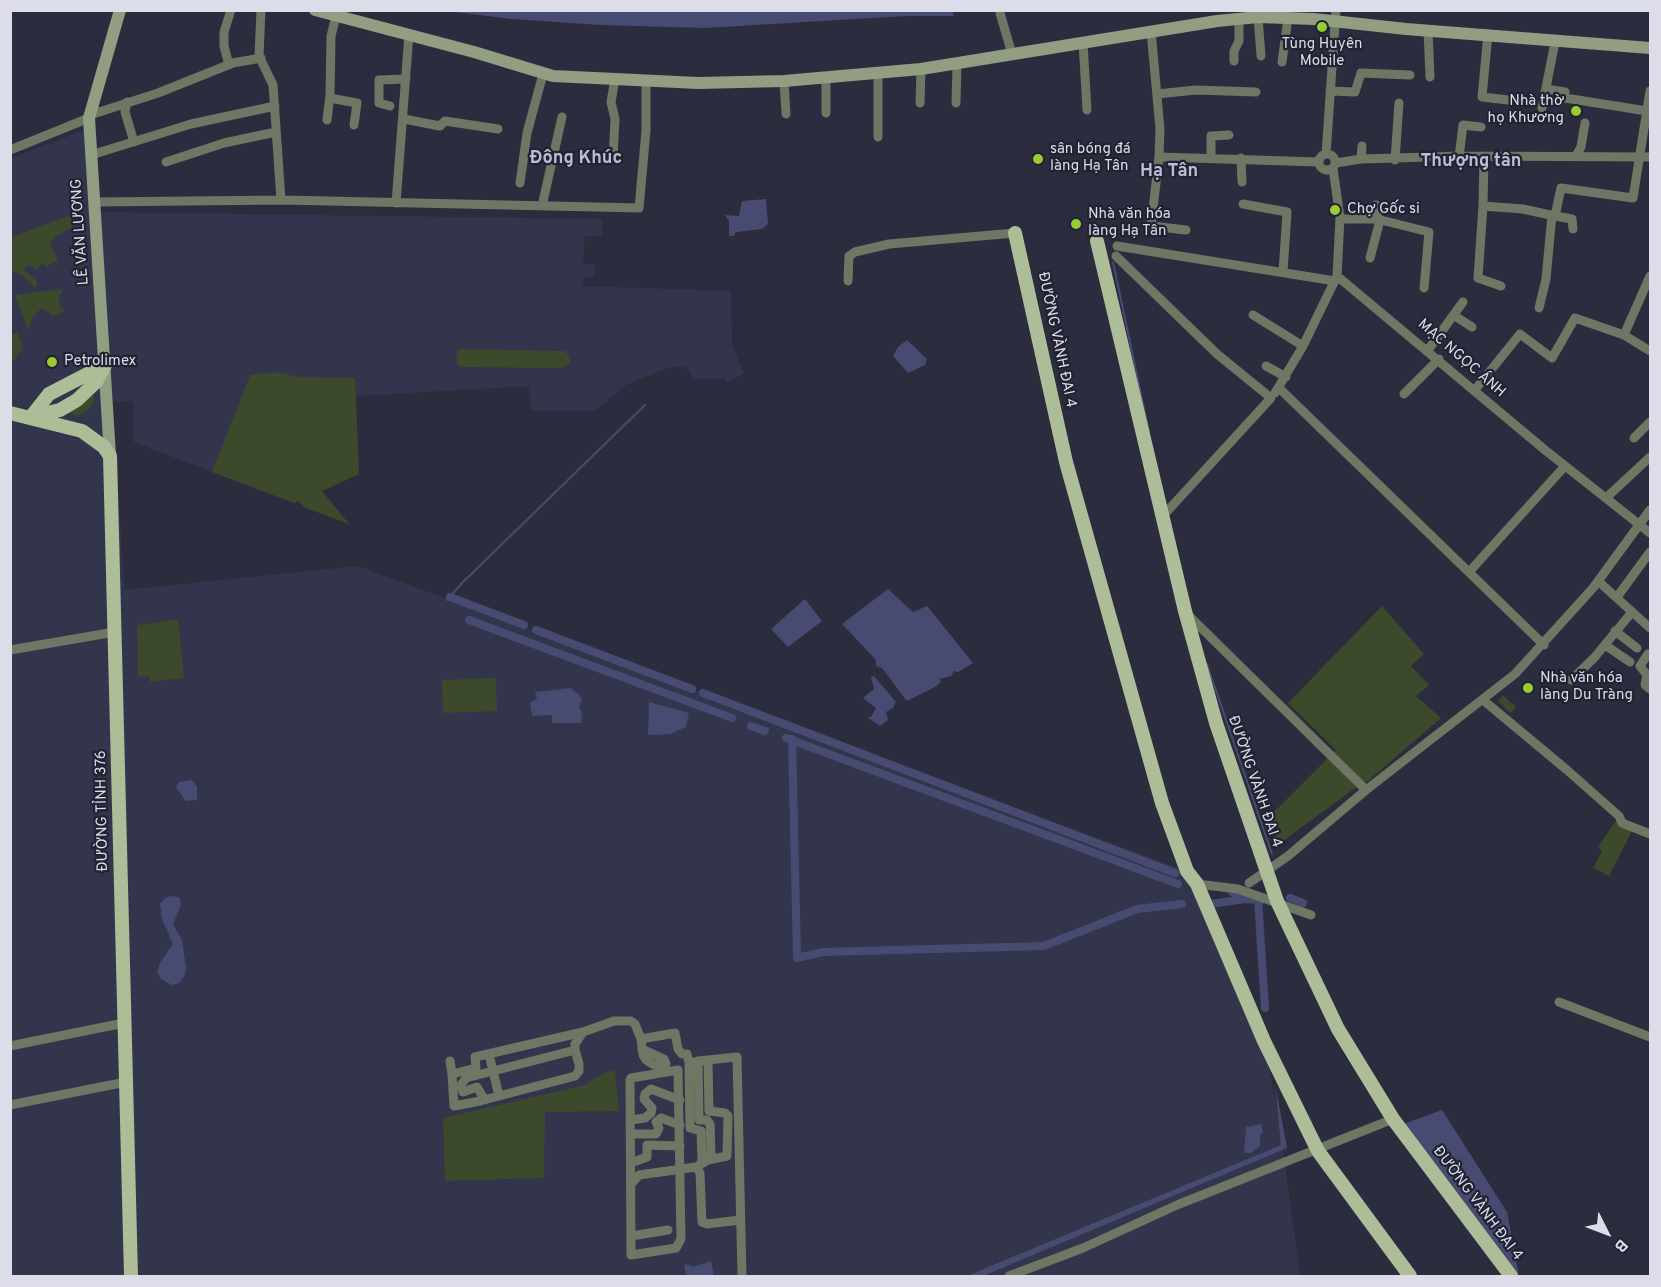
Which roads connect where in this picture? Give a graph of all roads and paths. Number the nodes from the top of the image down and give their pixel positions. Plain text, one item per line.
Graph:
1 (120, 10) edge
2 (231, 10) edge
3 (261, 10) edge
4 (315, 10) edge
5 (1000, 13) dead end
6 (336, 16) junction
7 (1335, 16) edge
8 (1258, 17) junction
9 (1288, 18) junction
10 (1239, 19) junction
11 (1428, 30) junction
12 (1151, 31) junction
13 (409, 34) junction
14 (1488, 34) junction
15 (1083, 42) junction
16 (1556, 42) junction
17 (1650, 48) edge
18 (1012, 54) junction
19 (1261, 56) dead end
20 (261, 58) junction
21 (1234, 61) dead end
22 (1282, 62) dead end
23 (957, 64) junction
24 (229, 65) junction
25 (921, 69) junction
26 (878, 72) junction
27 (543, 74) junction
28 (1410, 75) dead end
29 (826, 77) junction
30 (1430, 77) dead end
31 (406, 79) junction
32 (615, 80) junction
33 (646, 81) junction
34 (784, 81) junction
35 (1546, 88) junction
36 (1330, 91) junction
37 (1650, 91) edge
38 (1256, 92) dead end
39 (1157, 94) junction
40 (330, 98) junction
41 (1517, 101) dead end
42 (127, 102) junction
43 (920, 103) dead end
44 (956, 103) dead end
45 (1399, 103) dead end
46 (275, 106) junction
47 (390, 106) dead end
48 (1542, 108) dead end
49 (1087, 110) dead end
50 (1647, 111) junction
51 (826, 113) dead end
52 (786, 114) dead end
53 (90, 117) junction
54 (562, 117) dead end
55 (404, 119) junction
56 (327, 120) dead end
57 (1585, 123) dead end
58 (354, 125) dead end
59 (1481, 127) dead end
60 (498, 129) dead end
61 (276, 132) junction
62 (1229, 135) dead end
63 (878, 137) dead end
64 (134, 142) junction
65 (1362, 146) dead end
66 (10, 150) edge
67 (91, 155) junction
68 (1459, 156) junction
69 (1484, 156) junction
70 (1562, 156) junction
71 (1576, 156) junction
72 (1646, 156) edge
73 (1159, 157) junction
74 (1211, 157) junction
75 (1241, 158) junction
76 (1323, 158) junction
77 (613, 159) dead end
78 (1361, 159) junction
79 (1395, 160) junction
80 (166, 162) dead end
81 (1334, 166) junction
82 (1562, 167) dead end
83 (1242, 182) dead end
84 (520, 183) dead end
85 (281, 200) junction
86 (94, 202) junction
87 (396, 203) junction
88 (1243, 204) dead end
89 (1376, 205) dead end
90 (518, 206) junction
91 (1483, 206) junction
92 (542, 207) junction
93 (1553, 216) junction
94 (519, 218) dead end
95 (1340, 219) junction
96 (1377, 219) junction
97 (1186, 230) dead end
98 (1573, 230) dead end
99 (1440, 231) dead end
100 (1429, 232) junction
101 (1015, 233) joint
102 (1097, 242) dead end
103 (1370, 258) dead end
104 (1283, 272) junction
105 (1336, 278) junction
106 (848, 281) dead end
107 (1649, 282) edge
108 (1501, 286) dead end
109 (1424, 288) dead end
110 (1463, 302) dead end
111 (1539, 308) dead end
112 (1253, 315) dead end
113 (1455, 316) junction
114 (1472, 327) dead end
115 (1624, 335) junction
116 (1304, 346) junction
117 (1428, 350) junction
118 (1650, 351) edge
119 (1439, 359) junction
120 (105, 365) junction
121 (1266, 366) dead end
122 (1286, 376) junction
123 (1279, 388) junction
124 (1474, 391) junction
125 (1404, 393) dead end
126 (1271, 398) junction
127 (10, 413) edge
128 (30, 418) junction
129 (1650, 422) edge
130 (1634, 438) dead end
131 (110, 456) junction
132 (1650, 457) edge
133 (1565, 466) junction
134 (1606, 498) junction
135 (1650, 510) edge
136 (1161, 518) junction
137 (1641, 525) junction
138 (1650, 533) edge
139 (1650, 552) edge
140 (1469, 572) junction
141 (1598, 581) junction
142 (1617, 597) junction
143 (1185, 612) junction
144 (1632, 612) junction
145 (1650, 628) edge
146 (1615, 631) junction
147 (115, 632) junction
148 (1605, 645) junction
149 (1637, 648) dead end
150 (1544, 649) junction
151 (10, 650) edge
152 (1650, 655) edge
153 (1630, 662) dead end
154 (1571, 680) dead end
155 (1650, 689) edge
156 (1484, 700) junction
157 (1366, 790) junction
158 (1650, 834) edge
159 (1267, 871) junction
160 (1197, 884) junction
161 (1249, 888) junction
162 (1279, 903) junction
163 (1311, 915) dead end
164 (1559, 1002) dead end
165 (124, 1023) junction
166 (583, 1032) junction
167 (1650, 1037) edge
168 (641, 1039) junction
169 (10, 1046) edge
170 (642, 1049) dead end
171 (575, 1050) junction
172 (489, 1054) junction
173 (450, 1061) dead end
174 (698, 1061) junction
175 (491, 1072) junction
176 (452, 1074) junction
177 (126, 1082) junction
178 (499, 1096) junction
179 (680, 1100) junction
180 (480, 1101) junction
181 (10, 1105) edge
182 (1393, 1119) junction
183 (630, 1120) junction
184 (680, 1125) junction
185 (631, 1134) junction
186 (680, 1146) junction
187 (1318, 1151) junction
188 (702, 1163) junction
189 (631, 1165) junction
190 (680, 1169) junction
191 (639, 1175) junction
192 (631, 1184) junction
193 (740, 1220) junction
194 (668, 1230) dead end
195 (631, 1236) junction
196 (131, 1276) edge
197 (742, 1276) edge
198 (1009, 1276) edge
199 (1410, 1276) edge
200 (1510, 1276) edge

1 - 53 street, LÊ VĂN LƯƠNG
2 - 24 street
3 - 20 street
4 - 6 street
5 - 18 street
6 - 13 street
6 - 40 street
7 - 9 street
7 - 11 street
7 - 36 street
8 - 9 street
8 - 10 street
8 - 19 street
9 - 22 street
10 - 12 street
10 - 21 street
11 - 14 street
11 - 30 street
12 - 15 street
12 - 39 street
13 - 27 street
13 - 31 street
14 - 16 street
14 - 41 street
15 - 18 street
15 - 49 street
16 - 17 street
16 - 35 street
18 - 23 street
20 - 24 street
20 - 46 street
23 - 25 street
23 - 44 street
24 - 42 street
25 - 26 street
25 - 43 street
26 - 29 street
26 - 63 street
27 - 32 street
27 - 84 street
28 - 36 street
29 - 34 street
29 - 51 street
31 - 47 street
31 - 55 street
32 - 33 street
32 - 77 street
33 - 34 street
33 - 92 street
34 - 52 street
35 - 48 street
35 - 50 street
36 - 76 street
37 - 50 street
38 - 39 street
39 - 73 street
40 - 56 street
40 - 58 street
42 - 53 street
42 - 64 street
45 - 79 street
46 - 61 street
46 - 64 street
50 - 72 street
53 - 66 street
53 - 67 street, LÊ VĂN LƯƠNG
54 - 92 street
55 - 60 street
55 - 87 street
57 - 71 street
59 - 68 street
61 - 80 street
61 - 85 street
62 - 74 street
64 - 67 street
65 - 78 street
67 - 86 street, LÊ VĂN LƯƠNG
68 - 69 street
68 - 79 street
69 - 70 street
69 - 91 street
70 - 71 street
70 - 82 street
71 - 72 street
72 - 93 street
73 - 74 street
73 - 97 street
74 - 75 street
75 - 76 street
75 - 83 street
76 - 81 street
76 - 81 street
78 - 79 street
78 - 81 street
81 - 95 street
85 - 86 street
85 - 87 street
86 - 120 street, LÊ VĂN LƯƠNG
87 - 90 street
88 - 104 street
89 - 96 street
90 - 92 street
90 - 94 street
91 - 93 street
91 - 108 street
93 - 98 street
93 - 111 street
95 - 96 street
95 - 105 street
96 - 100 street
96 - 103 street
99 - 100 street
100 - 109 street
101 - 106 street
101 - 160 main road, ĐƯỜNG VÀNH ĐAI 4
102 - 136 main road, ĐƯỜNG VÀNH ĐAI 4
104 - 105 street
104 - 126 street
105 - 116 street
105 - 117 street, MẠC NGỌC ÁNH
107 - 115 street
110 - 113 street
112 - 116 street
113 - 114 street
113 - 117 street
115 - 118 street
115 - 124 street
116 - 122 street
117 - 119 street, MẠC NGỌC ÁNH
119 - 124 street, MẠC NGỌC ÁNH
119 - 125 street
120 - 128 main road
120 - 128 main road
120 - 131 street, LÊ VĂN LƯƠNG
121 - 122 street
122 - 123 street
123 - 126 street
123 - 140 street
124 - 133 street, MẠC NGỌC ÁNH
126 - 136 street
127 - 128 main road
128 - 131 main road
129 - 130 street
131 - 147 main road, ĐƯỜNG TỈNH 376
132 - 134 street
133 - 134 street, MẠC NGỌC ÁNH
133 - 140 street
134 - 137 street, MẠC NGỌC ÁNH
135 - 137 street
136 - 143 main road, ĐƯỜNG VÀNH ĐAI 4
137 - 138 street, MẠC NGỌC ÁNH
137 - 141 street
139 - 142 street
140 - 150 street
141 - 142 street
141 - 150 street
142 - 144 street
143 - 157 street
143 - 159 main road, ĐƯỜNG VÀNH ĐAI 4
144 - 145 street
144 - 146 street
146 - 148 street
146 - 149 street
147 - 151 street
147 - 165 main road, ĐƯỜNG TỈNH 376
148 - 153 street
148 - 154 street
150 - 156 street
152 - 155 street
156 - 157 street
156 - 158 street
157 - 159 street
159 - 161 street
159 - 162 main road, ĐƯỜNG VÀNH ĐAI 4
160 - 161 street
160 - 187 main road, ĐƯỜNG VÀNH ĐAI 4
161 - 162 street
162 - 163 street
162 - 182 main road, ĐƯỜNG VÀNH ĐAI 4
164 - 167 street
165 - 169 street
165 - 177 main road, ĐƯỜNG TỈNH 376
166 - 168 street
166 - 171 street
166 - 172 street
168 - 170 street
168 - 174 street
171 - 175 street
171 - 178 street
172 - 175 street
172 - 176 street
173 - 176 street
174 - 188 street
174 - 188 street
174 - 193 street
175 - 178 street
175 - 180 street
176 - 180 street
177 - 181 street
177 - 196 main road, ĐƯỜNG TỈNH 376
178 - 180 street
179 - 183 street
179 - 183 street
179 - 184 street
182 - 187 street
182 - 200 main road, ĐƯỜNG VÀNH ĐAI 4
183 - 185 street
184 - 185 street
184 - 186 street
185 - 189 street
186 - 189 street
186 - 190 street
187 - 198 street
187 - 199 main road, ĐƯỜNG VÀNH ĐAI 4
188 - 190 street
188 - 193 street
189 - 191 street
189 - 192 street
190 - 191 street
190 - 195 street
191 - 192 street
192 - 195 street
193 - 197 street
194 - 195 street

